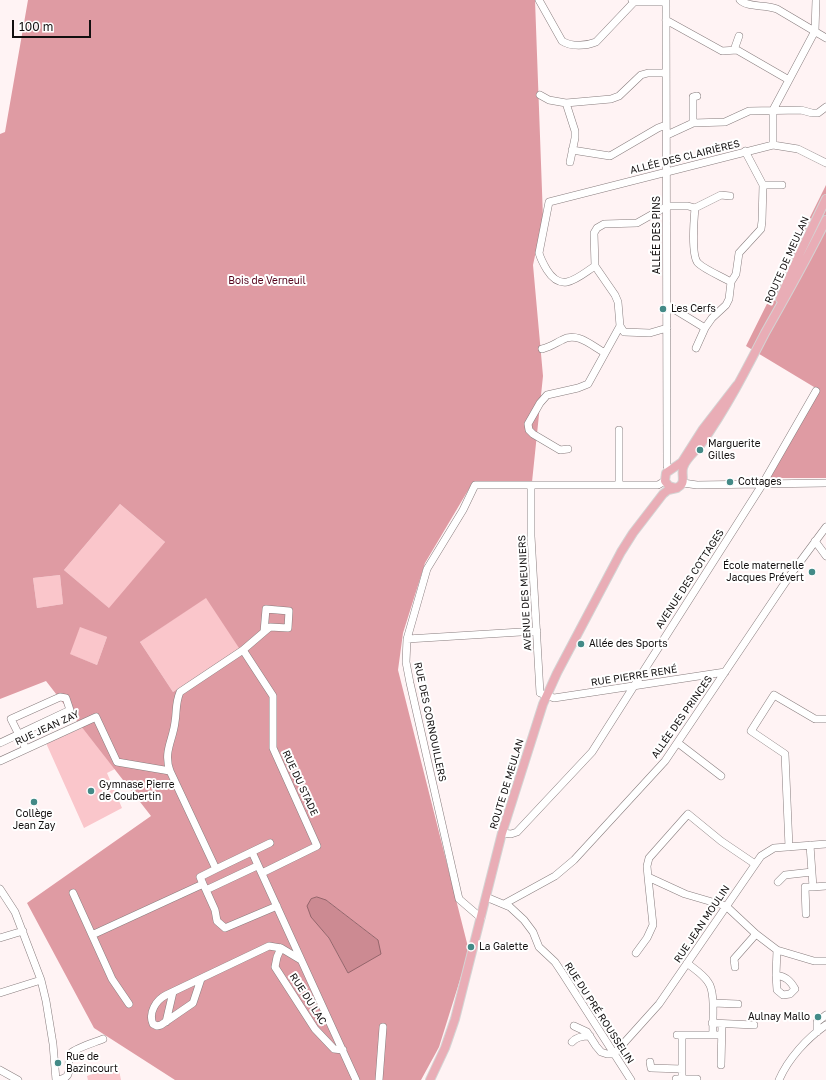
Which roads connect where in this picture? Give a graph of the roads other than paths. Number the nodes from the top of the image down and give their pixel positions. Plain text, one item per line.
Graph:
1 (539, 0) edge
2 (740, 0) edge
3 (816, 0) edge
4 (633, 1) edge
5 (666, 1) edge
6 (666, 20) junction
7 (815, 31) junction
8 (738, 36) dead end
9 (826, 38) edge
10 (734, 50) junction
11 (666, 73) junction
12 (789, 80) junction
13 (540, 95) dead end
14 (697, 96) dead end
15 (566, 103) junction
16 (826, 107) edge
17 (772, 110) junction
18 (693, 122) junction
19 (666, 125) junction
20 (667, 135) junction
21 (773, 145) junction
22 (572, 150) junction
23 (745, 151) junction
24 (570, 162) dead end
25 (826, 162) edge
26 (667, 172) junction
27 (763, 185) junction
28 (782, 185) dead end
29 (730, 196) dead end
30 (826, 199) edge
31 (667, 206) junction
32 (695, 208) junction
33 (826, 220) edge
34 (595, 266) junction
35 (731, 282) junction
36 (667, 308) junction
37 (620, 326) junction
38 (667, 328) junction
39 (705, 328) junction
40 (767, 331) junction
41 (696, 348) dead end
42 (542, 349) dead end
43 (605, 353) junction
44 (737, 385) junction
45 (816, 391) dead end
46 (619, 430) dead end
47 (568, 449) dead end
48 (670, 470) junction
49 (665, 482) junction
50 (681, 482) junction
51 (826, 483) edge
52 (531, 485) junction
53 (619, 485) junction
54 (654, 485) junction
55 (762, 485) junction
56 (663, 494) junction
57 (657, 501) junction
58 (826, 527) edge
59 (815, 541) junction
60 (826, 556) edge
61 (537, 631) junction
62 (264, 632) junction
63 (407, 639) junction
64 (243, 650) junction
65 (726, 672) junction
66 (633, 686) junction
67 (548, 696) junction
68 (826, 719) edge
69 (19, 734) junction
70 (678, 742) junction
71 (0, 743) edge
72 (26, 749) junction
73 (0, 761) edge
74 (170, 771) junction
75 (721, 776) dead end
76 (504, 833) junction
77 (270, 843) dead end
78 (826, 844) edge
79 (810, 845) junction
80 (788, 847) junction
81 (252, 852) junction
82 (755, 864) junction
83 (257, 866) junction
84 (216, 869) junction
85 (812, 872) junction
86 (262, 873) junction
87 (648, 877) junction
88 (778, 882) dead end
89 (826, 886) edge
90 (205, 887) junction
91 (814, 887) junction
92 (0, 889) edge
93 (73, 894) dead end
94 (488, 898) junction
95 (504, 904) junction
96 (277, 906) junction
97 (726, 906) junction
98 (806, 914) dead end
99 (481, 918) junction
100 (23, 931) junction
101 (756, 934) junction
102 (92, 935) junction
103 (0, 938) edge
104 (281, 948) junction
105 (777, 950) junction
106 (636, 953) dead end
107 (726, 959) dead end
108 (301, 960) junction
109 (826, 961) edge
110 (687, 963) junction
111 (776, 974) dead end
112 (201, 979) junction
113 (40, 980) junction
114 (173, 992) junction
115 (0, 993) edge
116 (713, 1003) junction
117 (129, 1004) dead end
118 (738, 1004) dead end
119 (826, 1015) edge
120 (166, 1022) junction
121 (712, 1023) junction
122 (722, 1024) junction
123 (754, 1025) dead end
124 (826, 1025) edge
125 (574, 1026) dead end
126 (383, 1027) dead end
127 (816, 1032) junction
128 (712, 1035) junction
129 (721, 1035) junction
130 (590, 1036) junction
131 (104, 1039) dead end
132 (572, 1042) dead end
133 (343, 1050) junction
134 (614, 1054) junction
135 (650, 1062) dead end
136 (721, 1065) dead end
137 (679, 1068) junction
138 (0, 1070) edge
139 (678, 1079) edge
140 (697, 1079) dead end
141 (18, 1080) edge
142 (56, 1080) edge
143 (356, 1080) edge
144 (380, 1080) edge
145 (430, 1080) edge
146 (436, 1080) edge
147 (631, 1080) edge
148 (779, 1080) edge

1 - 4 street
2 - 7 street
3 - 7 street
4 - 5 street
5 - 6 street, ALLÉE DES PINS
6 - 10 street
6 - 11 street, ALLÉE DES PINS
7 - 9 street
7 - 12 street
8 - 10 street
10 - 12 street
11 - 15 street
11 - 19 street, ALLÉE DES PINS
12 - 17 street
13 - 15 street
14 - 18 street
15 - 22 street
16 - 17 street
17 - 18 street
17 - 21 street
18 - 20 street
19 - 20 street, ALLÉE DES PINS
19 - 22 street
20 - 26 street, ALLÉE DES PINS
21 - 23 street, ALLÉE DES CLAIRIÈRES
21 - 25 street, ALLÉE DES CLAIRIÈRES
22 - 24 street
23 - 26 street, ALLÉE DES CLAIRIÈRES
23 - 27 street
26 - 31 street, ALLÉE DES PINS
26 - 34 street, ALLÉE DES CLAIRIÈRES
27 - 28 street
27 - 35 street
29 - 32 street
30 - 40 main road, ROUTE DE MEULAN
31 - 32 street
31 - 34 street
31 - 36 street, ALLÉE DES PINS
32 - 35 street
33 - 40 main road, ROUTE DE MEULAN
34 - 37 street
35 - 39 street
36 - 38 street, ALLÉE DES PINS
36 - 39 street
37 - 38 street
37 - 43 street
38 - 48 street, ALLÉE DES PINS
39 - 41 street
40 - 44 main road, ROUTE DE MEULAN
42 - 43 street
43 - 47 street
44 - 48 main road, ROUTE DE MEULAN
44 - 50 main road, ROUTE DE MEULAN
45 - 55 street, AVENUE DES COTTAGES
46 - 53 street
48 - 49 main road
48 - 50 main road
49 - 50 main road
49 - 54 street
49 - 56 main road, ROUTE DE MEULAN
50 - 55 street
50 - 56 main road, ROUTE DE MEULAN
51 - 55 street
52 - 53 street
52 - 61 street, AVENUE DES MEUNIERS
52 - 63 street, RUE DES CORNOUILLERS
53 - 54 street
54 - 57 street
55 - 66 street, AVENUE DES COTTAGES
56 - 57 main road, ROUTE DE MEULAN
57 - 67 main road, ROUTE DE MEULAN
58 - 59 street, ALLÉE DES PRINCES
59 - 60 street
59 - 65 street, ALLÉE DES PRINCES
61 - 63 street
61 - 67 street, AVENUE DES MEUNIERS
62 - 62 street
62 - 64 street
63 - 99 street, RUE DES CORNOUILLERS
64 - 74 street
64 - 86 street, RUE DU STADE
65 - 66 street, RUE PIERRE RENÉ
65 - 70 street, ALLÉE DES PRINCES
66 - 67 street, RUE PIERRE RENÉ
66 - 76 street, AVENUE DES COTTAGES
67 - 76 main road, ROUTE DE MEULAN
68 - 80 street
69 - 69 street
69 - 71 street
69 - 72 street
70 - 75 street
70 - 95 street, ALLÉE DES PRINCES
72 - 73 street, RUE JEAN ZAY
72 - 74 street, RUE JEAN ZAY
74 - 84 street
76 - 94 main road, ROUTE DE MEULAN
77 - 81 street
78 - 79 street, RUE JEAN MOULIN
79 - 80 street, RUE JEAN MOULIN
79 - 85 street
80 - 82 street, RUE JEAN MOULIN
81 - 83 street
81 - 84 street
82 - 87 street
82 - 97 street, RUE JEAN MOULIN
83 - 86 street
83 - 90 street
84 - 90 street
85 - 88 street
85 - 91 street
86 - 96 street
87 - 97 street
87 - 106 street
89 - 91 street
90 - 96 street
90 - 102 street
91 - 98 street
92 - 100 street
93 - 102 street
94 - 95 street, RUE DU PRÉ ROUSSELIN
94 - 99 main road, ROUTE DE MEULAN
94 - 146 main road, ROUTE DE MEULAN
95 - 134 street, RUE DU PRÉ ROUSSELIN
96 - 108 street
97 - 101 street
97 - 110 street, RUE JEAN MOULIN
99 - 145 main road, ROUTE DE MEULAN
100 - 103 street
100 - 113 street
101 - 105 street
101 - 107 street
102 - 117 street
104 - 108 street
104 - 112 street
104 - 133 street, RUE DU LAC
105 - 109 street
105 - 111 street
108 - 133 street
110 - 116 street
110 - 134 street, RUE JEAN MOULIN
112 - 114 street
112 - 120 street
113 - 115 street
113 - 142 street
114 - 120 street
114 - 120 street
116 - 118 street
116 - 121 street
119 - 127 street
121 - 122 street
121 - 128 street
122 - 123 street
122 - 129 street
124 - 127 street
125 - 130 street
126 - 144 street
127 - 148 street
128 - 129 street
128 - 137 street
129 - 136 street
130 - 132 street
130 - 134 street
131 - 142 street
133 - 143 street
134 - 147 street, RUE DU PRÉ ROUSSELIN
135 - 137 street
137 - 139 street
138 - 141 street
139 - 140 street

